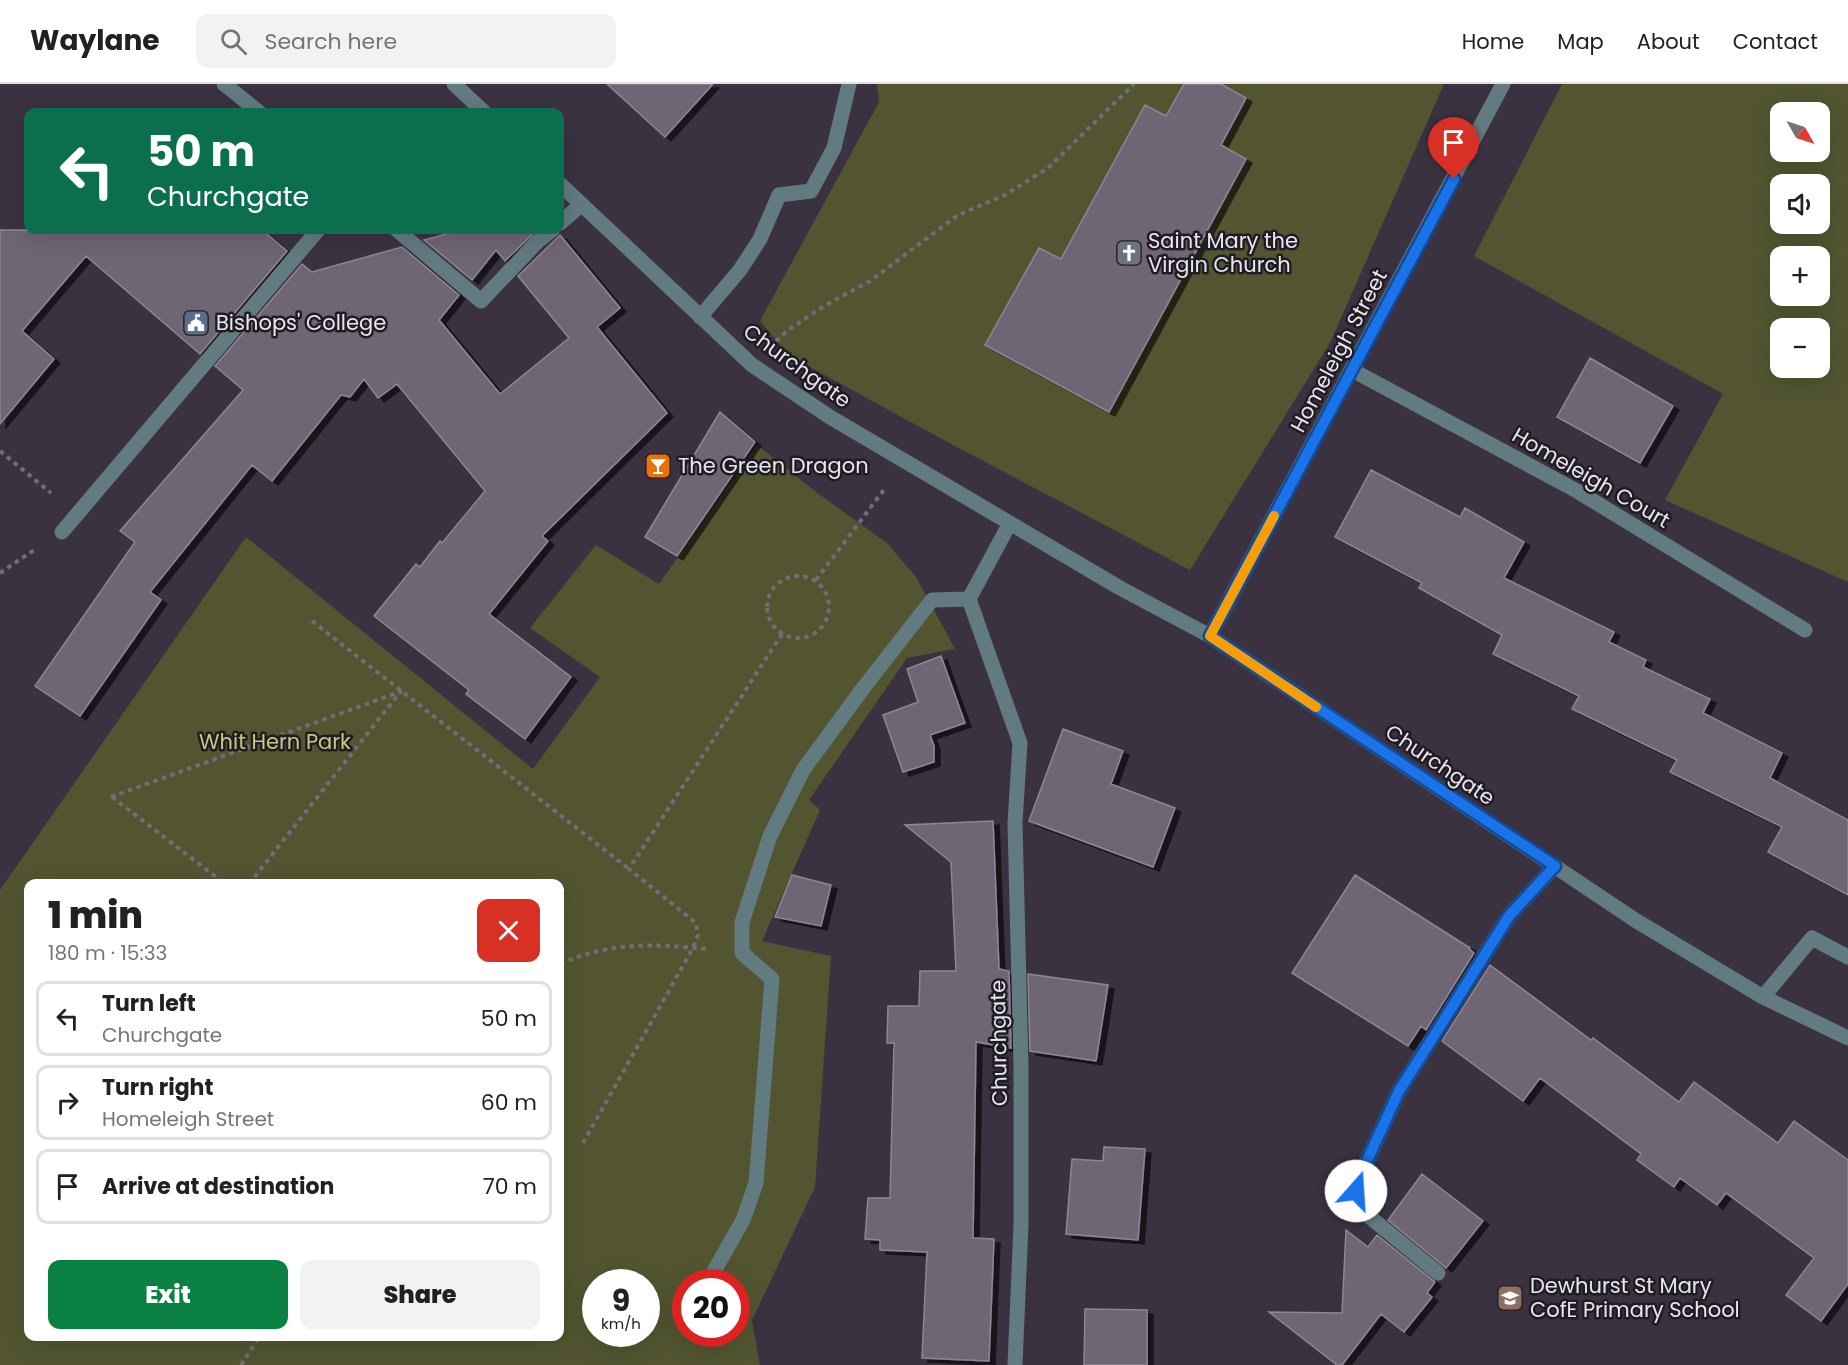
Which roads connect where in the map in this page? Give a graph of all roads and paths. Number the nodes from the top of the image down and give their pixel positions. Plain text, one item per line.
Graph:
1 (224, 84) edge
2 (849, 84) edge
3 (1134, 84) edge
4 (1503, 84) edge
5 (462, 87) edge
6 (254, 108) edge
7 (480, 108) edge
8 (564, 188) edge
9 (581, 205) junction
10 (564, 220) edge
11 (315, 234) edge
12 (402, 234) edge
13 (547, 234) edge
14 (700, 317) junction
15 (752, 365) junction
16 (1352, 370) junction
17 (0, 451) edge
18 (906, 461) junction
19 (77, 515) junction
20 (1010, 522) junction
21 (63, 532) joint
22 (0, 573) edge
23 (816, 580) junction
24 (969, 599) junction
25 (312, 621) dead end
26 (1805, 630) dead end
27 (782, 634) junction
28 (1210, 636) junction
29 (402, 691) junction
30 (1555, 866) junction
31 (629, 869) junction
32 (218, 879) edge
33 (253, 879) edge
34 (693, 948) junction
35 (742, 953) junction
36 (1848, 957) edge
37 (564, 962) edge
38 (1763, 997) junction
39 (1848, 1038) edge
40 (583, 1143) dead end
41 (715, 1269) edge
42 (1438, 1273) dead end
43 (257, 1341) edge
44 (241, 1365) edge
45 (1015, 1365) edge

1 - 6 street
2 - 14 street
3 - 15 path
4 - 16 street, Homeleigh Street
5 - 7 street
8 - 9 street, Churchgate
9 - 10 street
9 - 14 street, Churchgate
11 - 19 street
12 - 13 street
14 - 15 street, Churchgate
15 - 18 street, Churchgate
16 - 26 street, Homeleigh Court
16 - 28 street, Homeleigh Street
17 - 19 path
18 - 20 street, Churchgate
18 - 23 path
19 - 21 street
20 - 24 street
20 - 28 street, Churchgate
21 - 22 path
23 - 27 path
23 - 27 path
24 - 35 street
24 - 45 street, Churchgate
25 - 29 path
27 - 31 path
28 - 30 street, Churchgate
29 - 31 path
29 - 32 path
29 - 33 path
30 - 38 street, Churchgate
30 - 42 street
31 - 34 path
34 - 35 path
34 - 37 path
34 - 40 path
35 - 41 street
36 - 38 street
38 - 39 street, Churchgate
43 - 44 path

